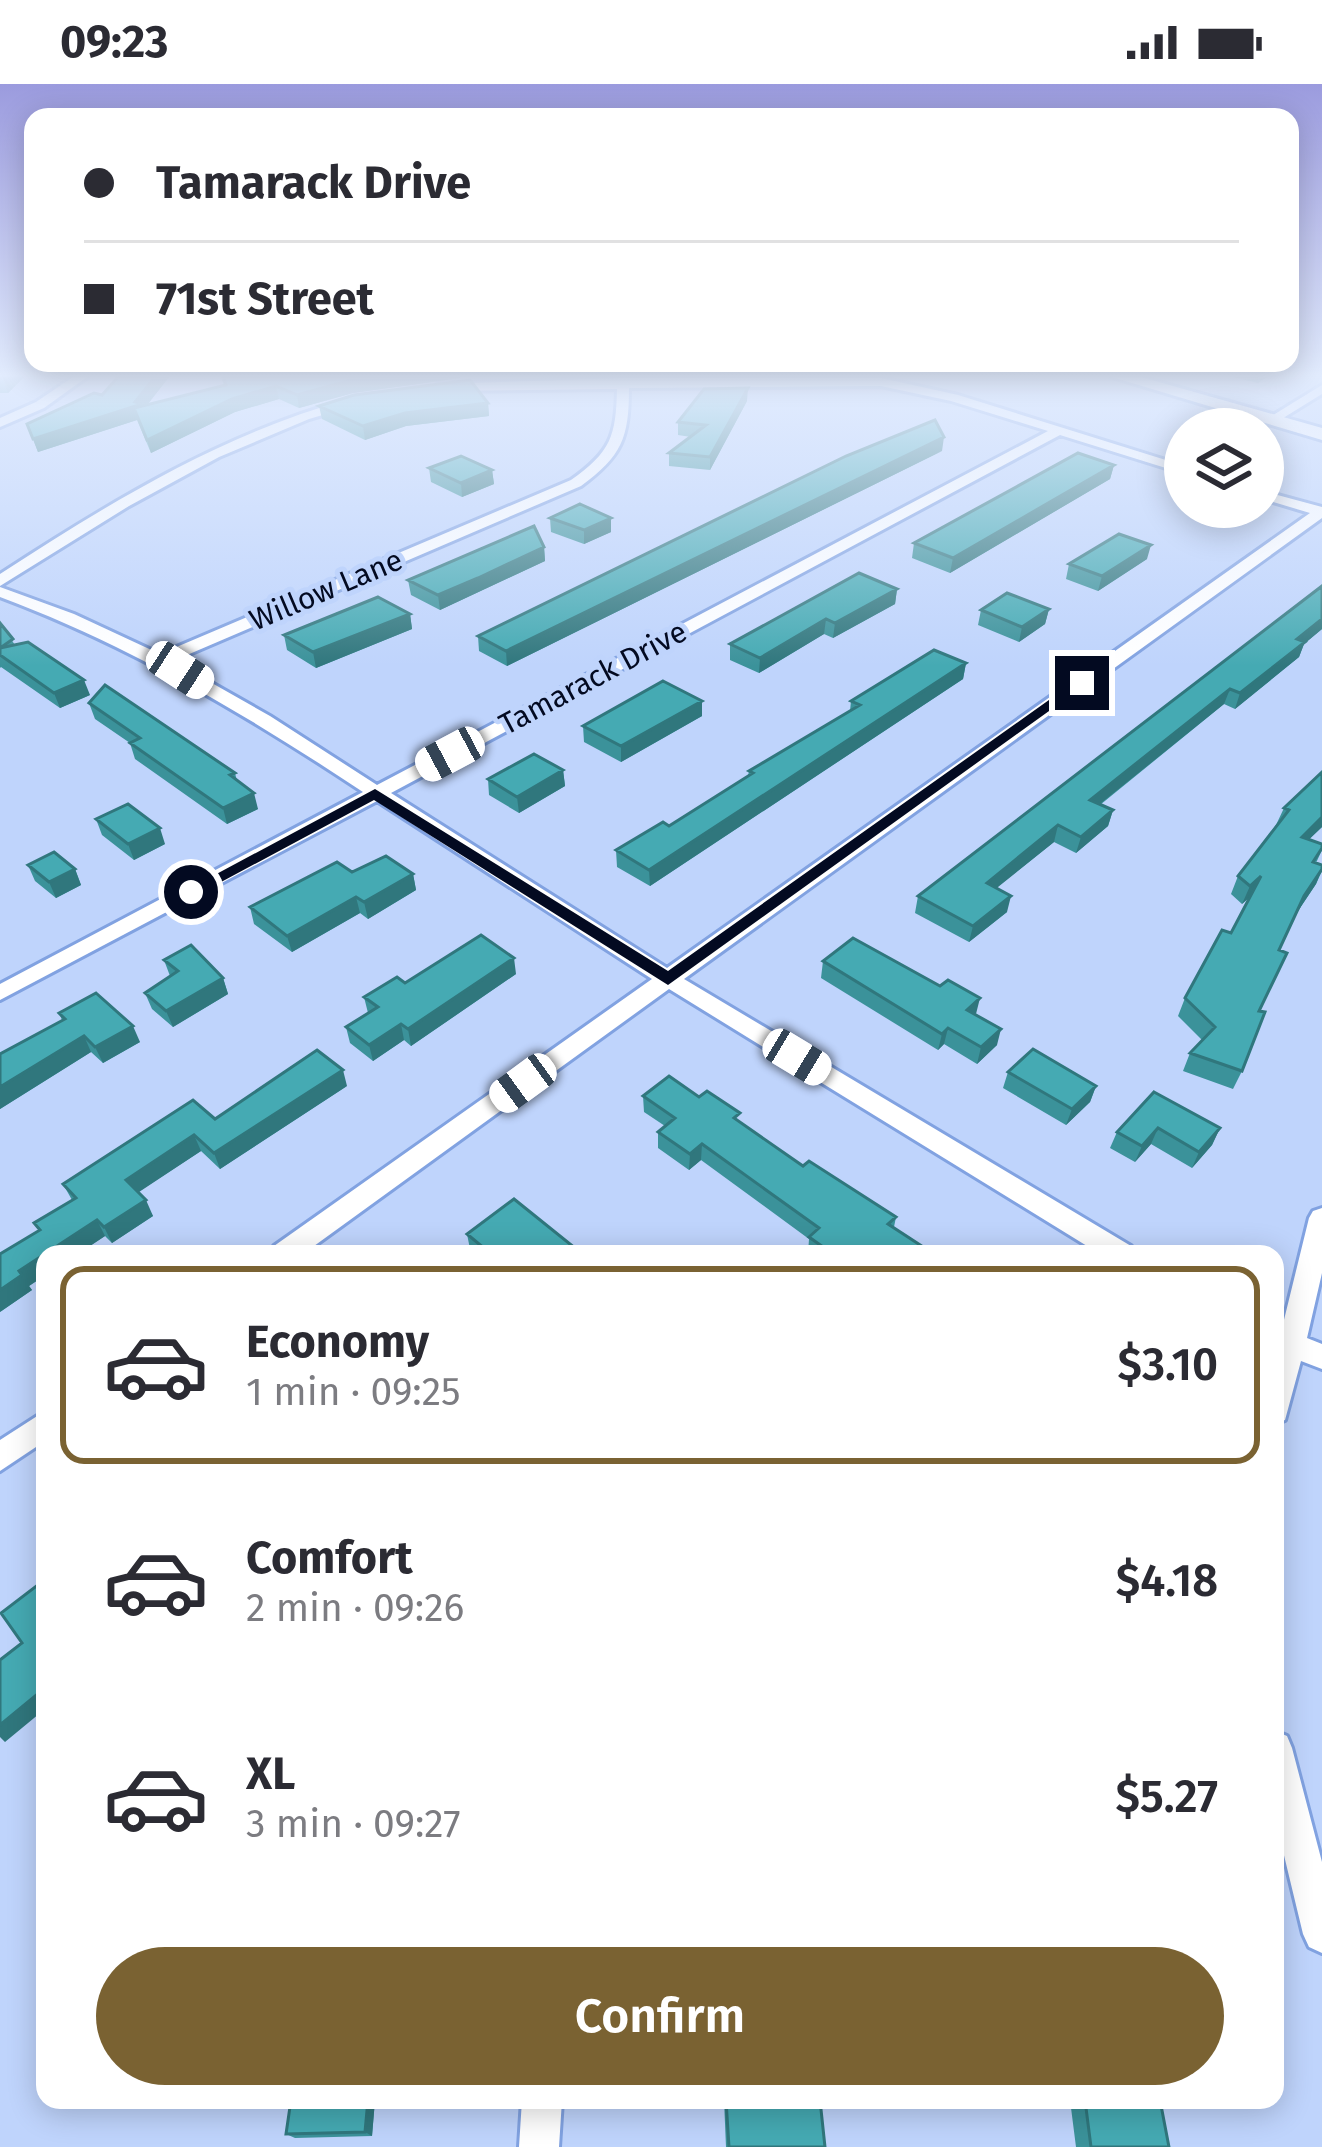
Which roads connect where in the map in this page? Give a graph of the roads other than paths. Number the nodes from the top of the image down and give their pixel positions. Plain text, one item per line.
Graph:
1 (186, 473) edge
2 (588, 473) edge
3 (977, 473) edge
4 (1284, 501) edge
5 (1322, 512) edge
6 (0, 581) edge
7 (0, 592) edge
8 (164, 659) junction
9 (375, 794) junction
10 (668, 979) junction
11 (0, 993) edge
12 (1322, 1218) edge
13 (303, 1245) edge
14 (1107, 1245) edge
15 (1284, 1341) edge
16 (1322, 1357) edge
17 (36, 1430) edge
18 (0, 1456) edge
19 (1284, 1784) edge
20 (1322, 1934) edge
21 (541, 2109) edge
22 (539, 2147) edge

1 - 6 street
2 - 8 street, Willow Lane
3 - 9 street, Tamarack Drive
4 - 5 street
5 - 10 street
7 - 8 street
8 - 9 street
9 - 10 street
9 - 11 street, Tamarack Drive
10 - 13 street
10 - 14 street
12 - 15 street
15 - 16 street
17 - 18 street
19 - 20 street
21 - 22 street

